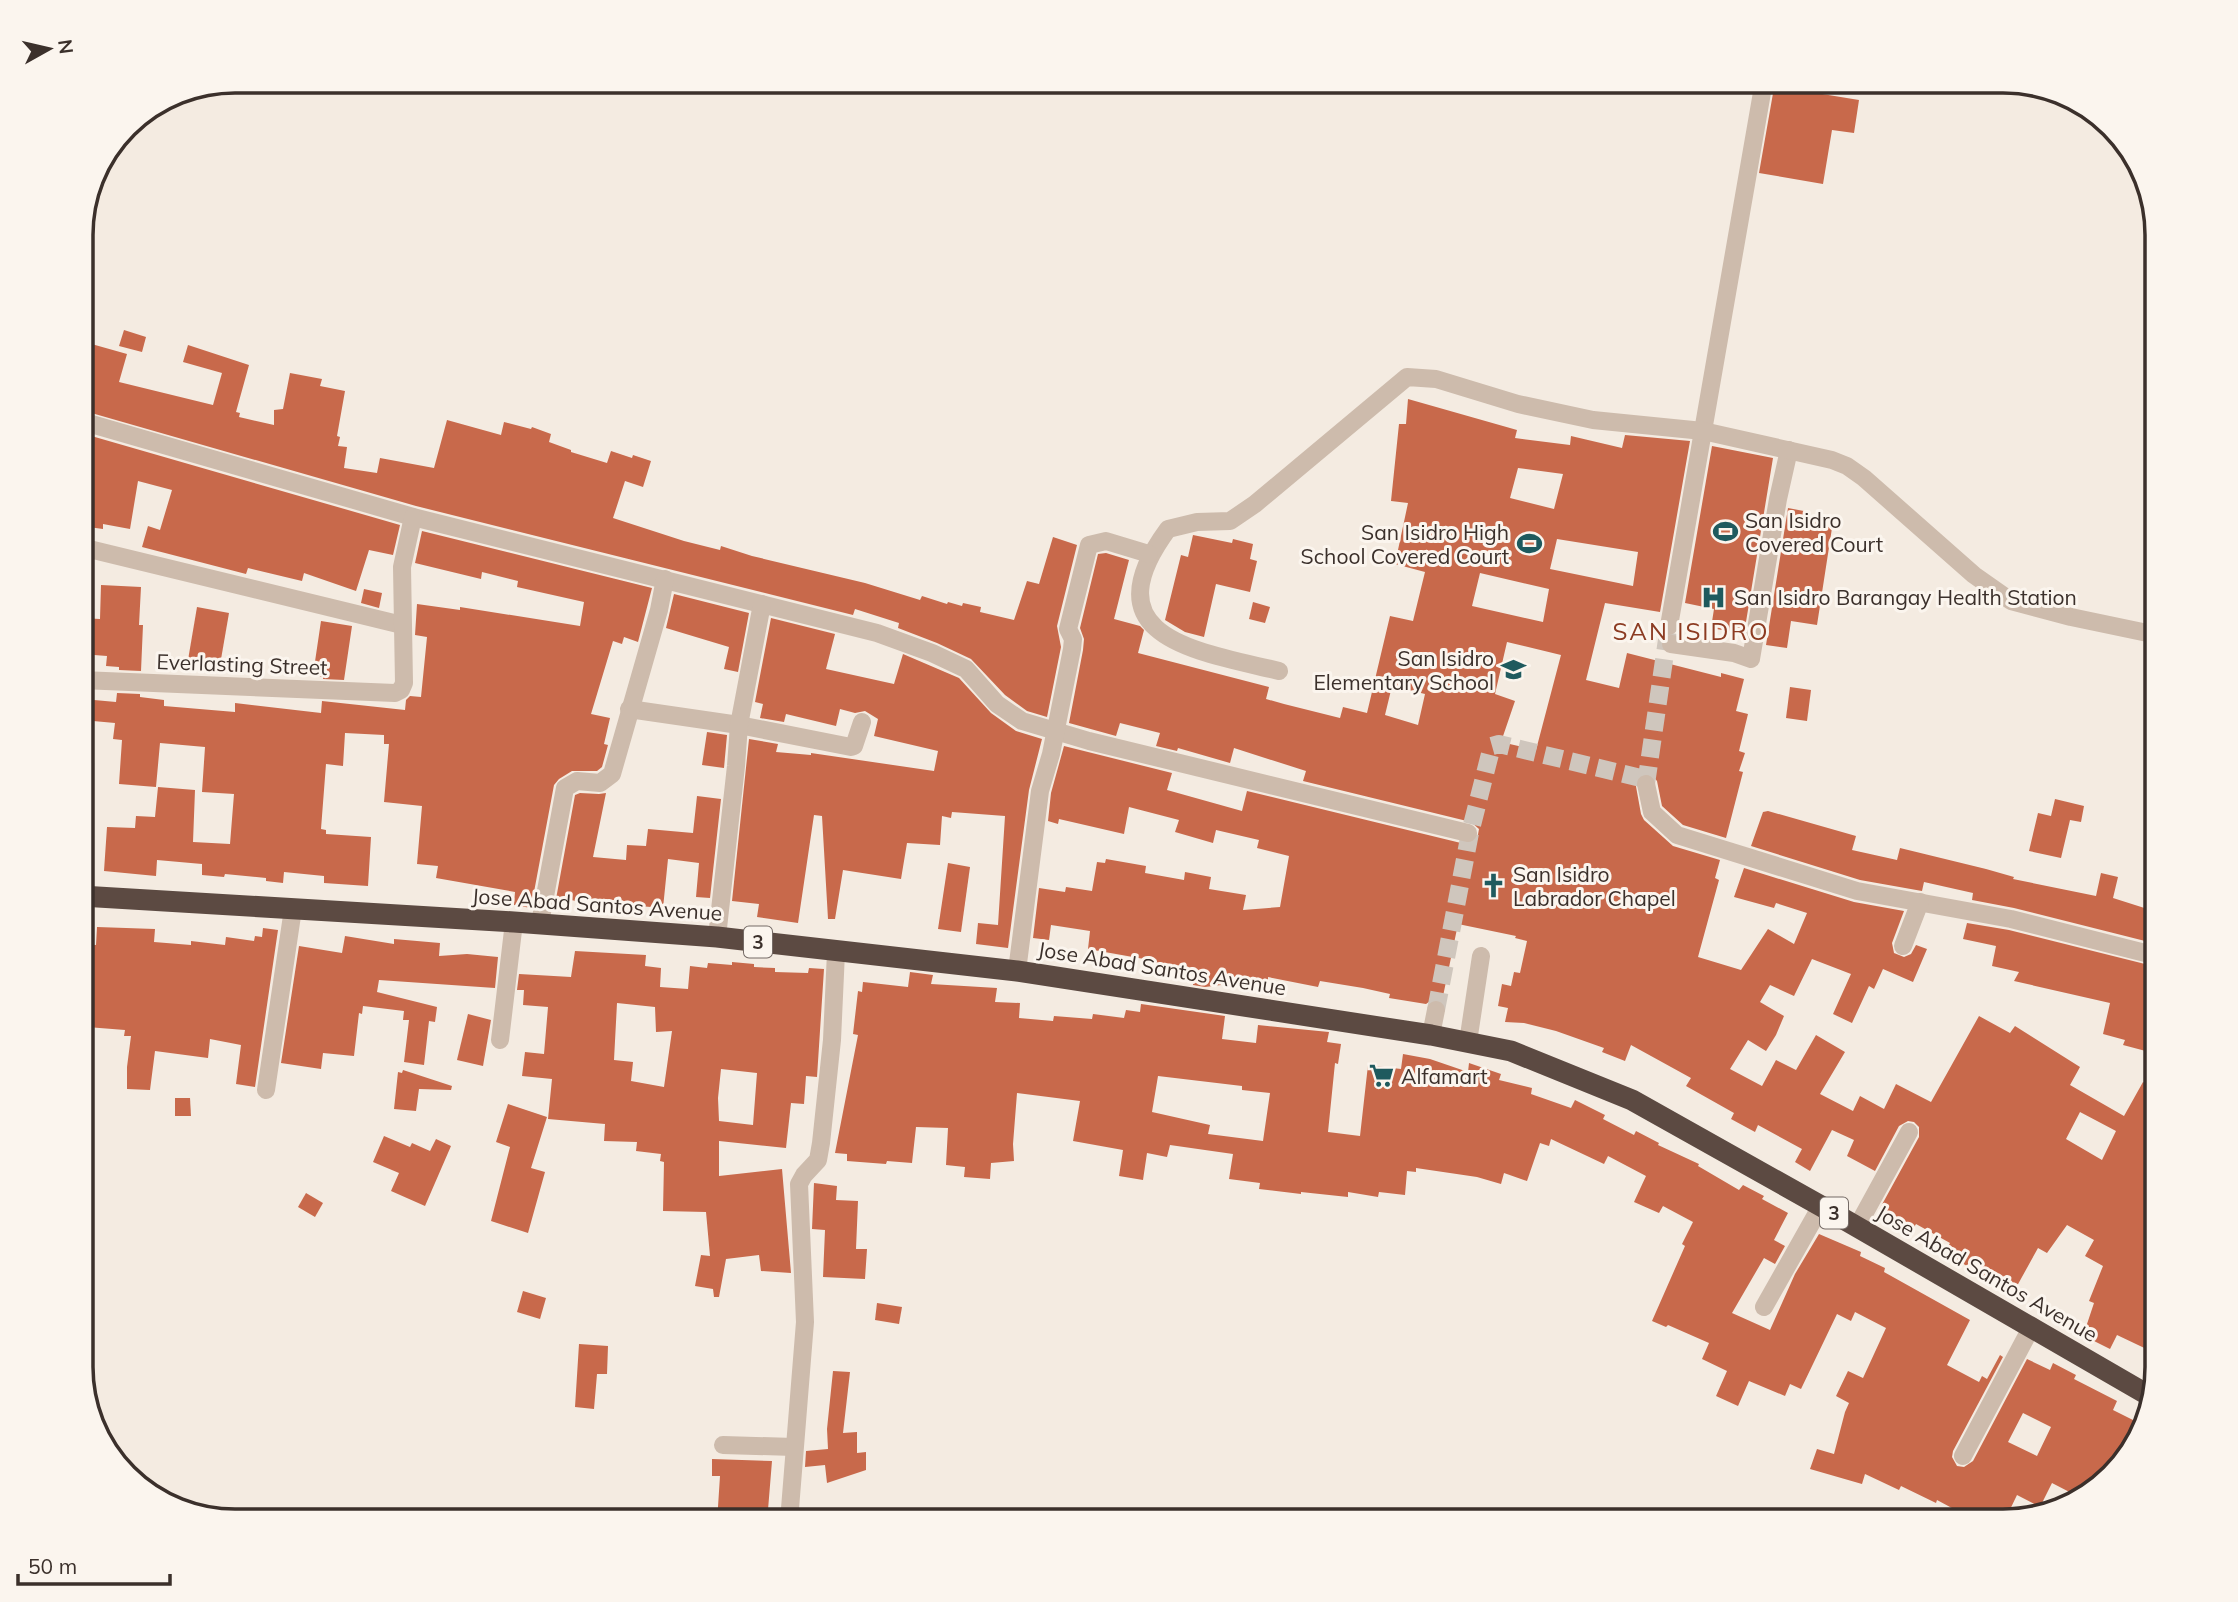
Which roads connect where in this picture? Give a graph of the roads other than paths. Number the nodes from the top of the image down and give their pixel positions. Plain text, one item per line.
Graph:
1 (1762, 93) edge
2 (93, 424) edge
3 (1703, 430) junction
4 (1789, 450) junction
5 (413, 517) junction
6 (93, 550) edge
7 (1149, 554) junction
8 (665, 579) junction
9 (762, 604) junction
10 (402, 625) junction
11 (2145, 632) edge
12 (1279, 671) dead end
13 (93, 680) edge
14 (629, 709) junction
15 (862, 722) dead end
16 (739, 725) junction
17 (1056, 729) junction
18 (1646, 784) tunnel mouth
19 (1468, 833) dead end
20 (93, 898) edge
21 (1920, 902) junction
22 (293, 909) junction
23 (514, 922) junction
24 (540, 923) junction
25 (717, 937) junction
26 (1903, 946) dead end
27 (836, 952) junction
28 (2145, 953) edge
29 (1481, 956) dead end
30 (1017, 971) junction
31 (1436, 1010) tunnel mouth
32 (1431, 1035) junction
33 (500, 1040) dead end
34 (1468, 1042) junction
35 (267, 1090) dead end
36 (1909, 1132) dead end
37 (1822, 1206) junction
38 (1857, 1227) junction
39 (1764, 1307) dead end
40 (2032, 1326) junction
41 (2143, 1392) edge
42 (723, 1444) dead end
43 (794, 1447) junction
44 (1963, 1456) dead end
45 (790, 1509) edge

1 - 3 street
2 - 5 street
3 - 4 street
3 - 4 street
3 - 7 street
4 - 11 street
5 - 8 street
5 - 10 street
6 - 10 street
7 - 12 street
7 - 17 street
8 - 9 street
8 - 14 street
9 - 16 street
9 - 17 street
10 - 13 street, Everlasting Street
14 - 16 street
14 - 24 street
15 - 16 street
16 - 25 street
17 - 19 street
17 - 30 street
18 - 21 street
20 - 22 highway, Jose Abad Santos Avenue / 3
21 - 26 street
21 - 28 street
22 - 23 highway, Jose Abad Santos Avenue / 3
22 - 35 street
23 - 24 highway, Jose Abad Santos Avenue / 3
23 - 33 street
24 - 25 highway, Jose Abad Santos Avenue / 3
25 - 27 highway, Jose Abad Santos Avenue / 3
27 - 30 highway, Jose Abad Santos Avenue / 3
27 - 43 street
29 - 34 street
30 - 32 highway, Jose Abad Santos Avenue / 3
31 - 32 street
32 - 34 highway, Jose Abad Santos Avenue / 3
34 - 37 highway, Jose Abad Santos Avenue / 3
36 - 38 street
37 - 38 highway, Jose Abad Santos Avenue / 3
37 - 39 street
38 - 40 highway, Jose Abad Santos Avenue / 3
40 - 41 highway, Jose Abad Santos Avenue / 3
40 - 44 street
42 - 43 street
43 - 45 street

